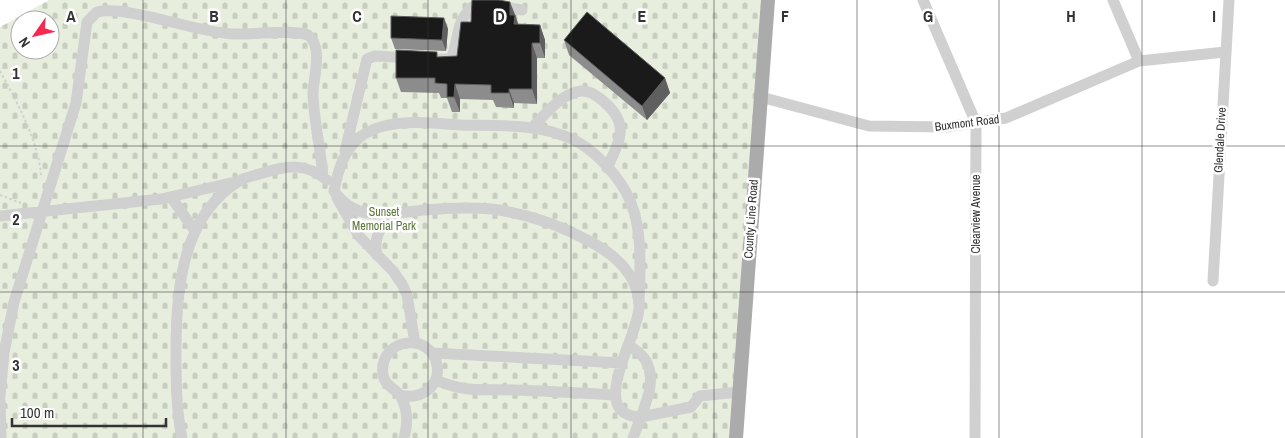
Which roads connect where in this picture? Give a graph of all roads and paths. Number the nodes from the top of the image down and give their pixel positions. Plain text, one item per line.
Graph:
1 (768, 0) edge
2 (924, 0) edge
3 (1113, 0) edge
4 (1229, 0) edge
5 (522, 10) dead end
6 (1225, 52) junction
7 (1140, 61) junction
8 (0, 71) edge
9 (761, 97) junction
10 (976, 123) junction
11 (532, 128) junction
12 (344, 158) junction
13 (607, 168) junction
14 (325, 179) junction
15 (241, 180) junction
16 (41, 182) dead end
17 (334, 191) junction
18 (171, 197) junction
19 (42, 210) junction
20 (392, 215) junction
21 (0, 216) edge
22 (196, 231) junction
23 (377, 254) junction
24 (1213, 281) dead end
25 (639, 304) junction
26 (415, 342) junction
27 (628, 345) junction
28 (432, 353) junction
29 (622, 363) junction
30 (436, 380) junction
31 (739, 392) junction
32 (400, 395) junction
33 (615, 395) junction
34 (0, 398) edge
35 (641, 418) junction
36 (1, 438) edge
37 (182, 438) edge
38 (404, 438) edge
39 (633, 438) edge
40 (736, 438) edge
41 (975, 438) edge

1 - 9 main road, County Line Road
2 - 10 street, Clearview Avenue
3 - 7 street
4 - 6 street, Glendale Drive
5 - 12 street
6 - 7 street, Buxmont Road
6 - 24 street, Glendale Drive
7 - 10 street, Buxmont Road
8 - 16 path
9 - 10 street, Buxmont Road
9 - 31 main road, County Line Road
10 - 41 street, Clearview Avenue
11 - 12 street
11 - 13 street
11 - 13 street
12 - 17 street
13 - 25 street
14 - 15 street
14 - 17 street
14 - 19 street
14 - 23 street
15 - 18 street
15 - 22 street
17 - 20 street
18 - 19 street
18 - 22 street
19 - 21 street
19 - 34 street
20 - 23 street
20 - 25 street
22 - 37 street
23 - 26 street
25 - 27 street
26 - 28 street
26 - 32 street
27 - 29 street
27 - 35 street
28 - 29 street
28 - 30 street
29 - 33 street
30 - 32 street
30 - 33 street
31 - 35 street
31 - 40 main road, County Line Road
32 - 38 street
33 - 35 street
34 - 36 street
35 - 39 street

